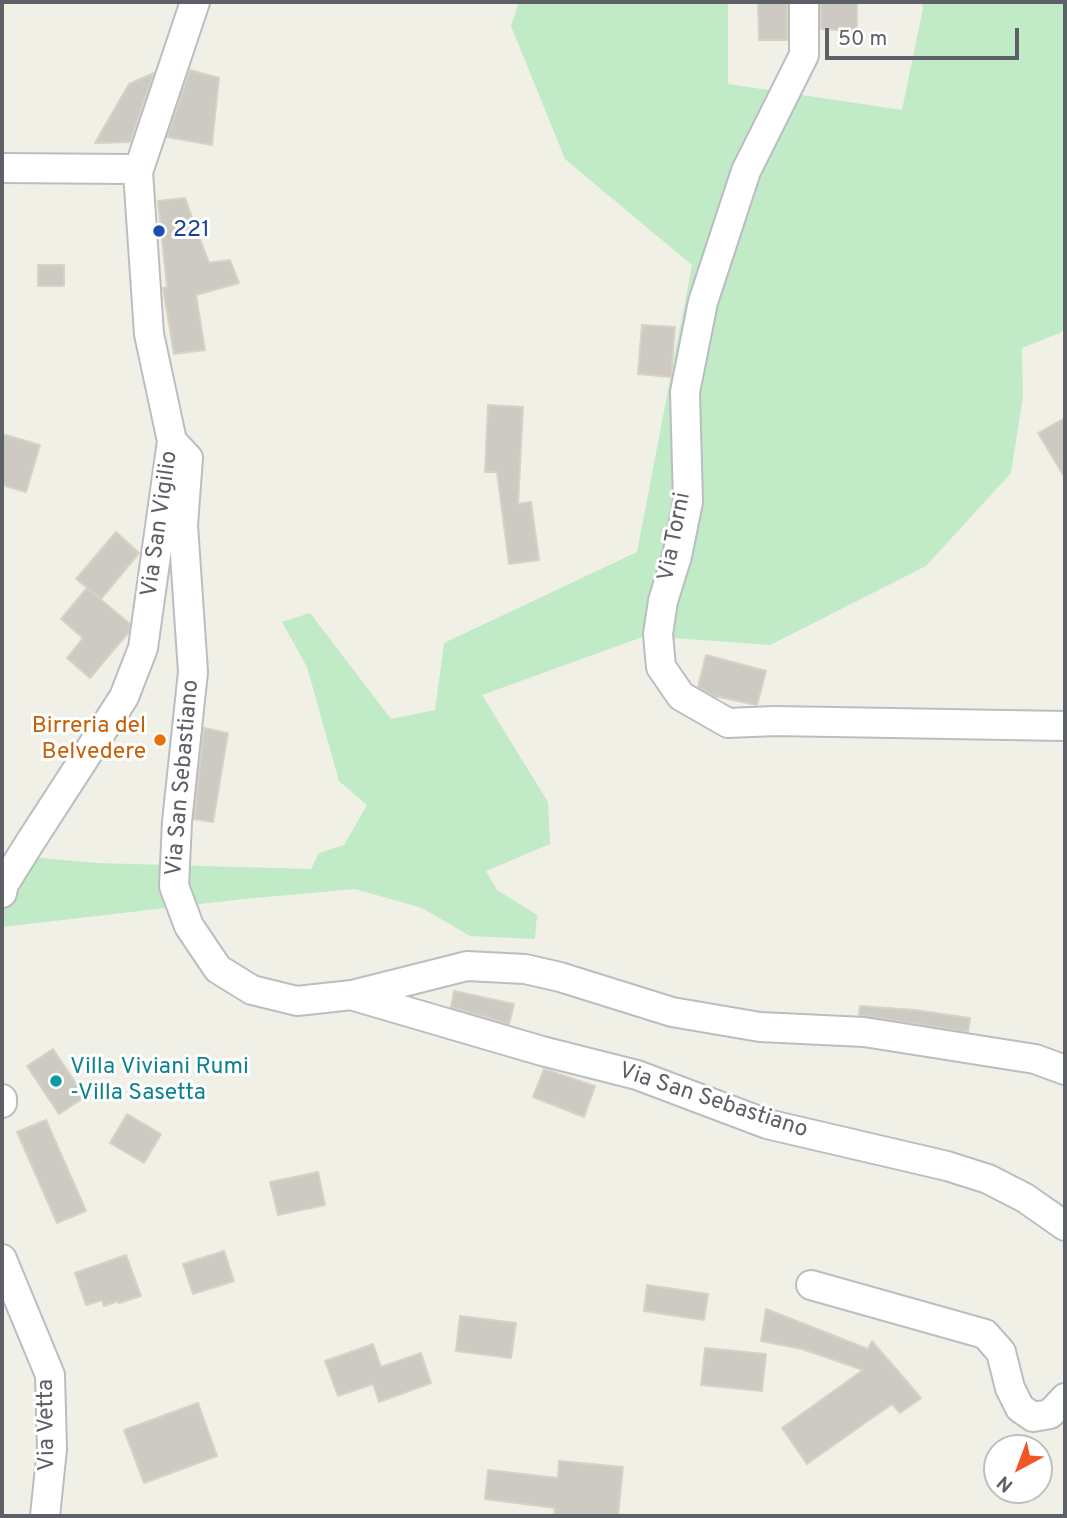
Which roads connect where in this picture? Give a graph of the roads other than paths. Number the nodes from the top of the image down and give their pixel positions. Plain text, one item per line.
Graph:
1 (195, 2) edge
2 (804, 2) edge
3 (2, 168) edge
4 (138, 172) junction
5 (172, 441) junction
6 (1065, 726) edge
7 (2, 893) edge
8 (352, 995) junction
9 (1065, 1070) edge
10 (1065, 1226) edge
11 (2, 1259) edge
12 (811, 1285) dead end
13 (1065, 1398) edge
14 (45, 1516) edge

1 - 4 street, Via San Vigilio
2 - 6 street, Via Torni
3 - 4 street
4 - 5 street, Via San Vigilio
5 - 7 street, Via San Vigilio
5 - 8 street, Via San Sebastiano
8 - 9 street, Via San Sebastiano
8 - 10 street, Via San Sebastiano
11 - 14 street, Via Vetta
12 - 13 street

